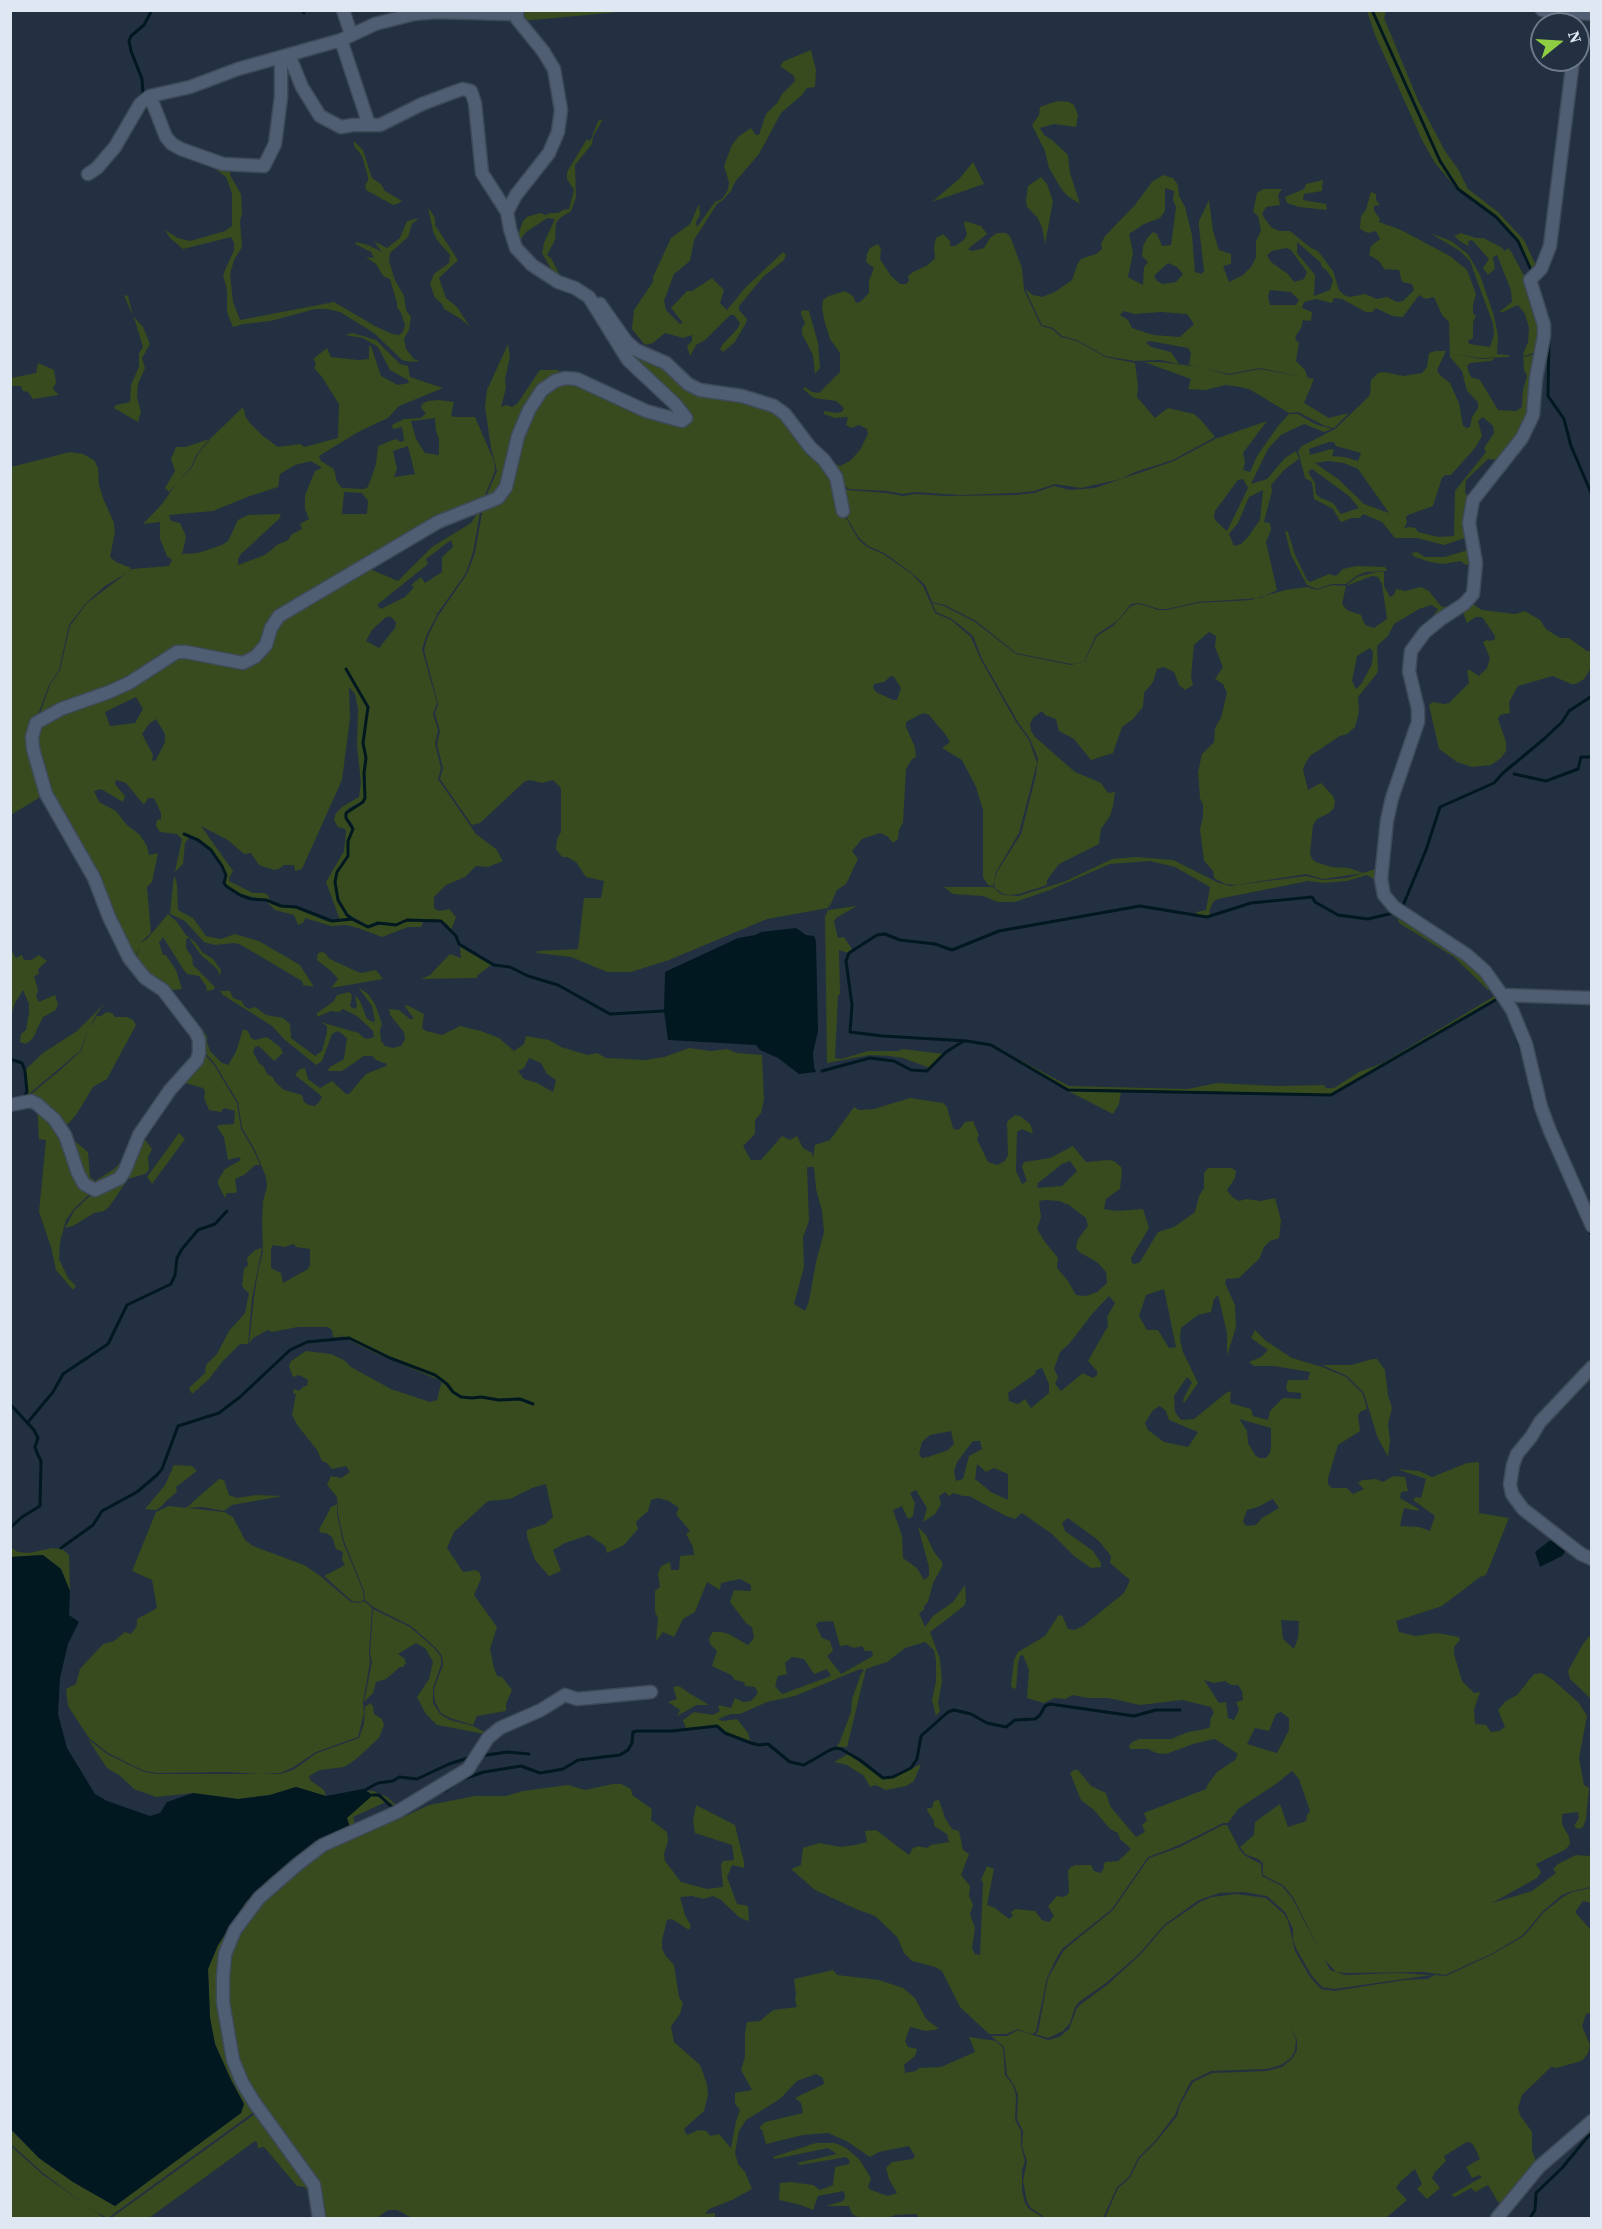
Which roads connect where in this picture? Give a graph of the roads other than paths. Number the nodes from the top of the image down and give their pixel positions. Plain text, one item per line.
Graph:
1 (343, 10) edge
2 (514, 10) edge
3 (346, 37) junction
4 (285, 56) junction
5 (1572, 72) edge
6 (150, 96) junction
7 (369, 125) junction
8 (88, 174) dead end
9 (507, 212) junction
10 (588, 297) junction
11 (843, 511) dead end
12 (1502, 995) junction
13 (1592, 998) edge
14 (10, 1105) edge
15 (1592, 1226) edge
16 (1592, 1367) edge
17 (1592, 1559) edge
18 (651, 1692) dead end
19 (1592, 2121) edge
20 (319, 2218) edge
21 (1497, 2218) edge

1 - 3 street
2 - 3 street
2 - 9 street
3 - 4 street
3 - 7 street
4 - 6 street
4 - 6 street
4 - 7 street
5 - 12 street
6 - 8 street
7 - 9 street
9 - 10 street
10 - 11 street
10 - 14 street
12 - 13 street
12 - 15 street
16 - 17 street
18 - 20 street
19 - 21 street

